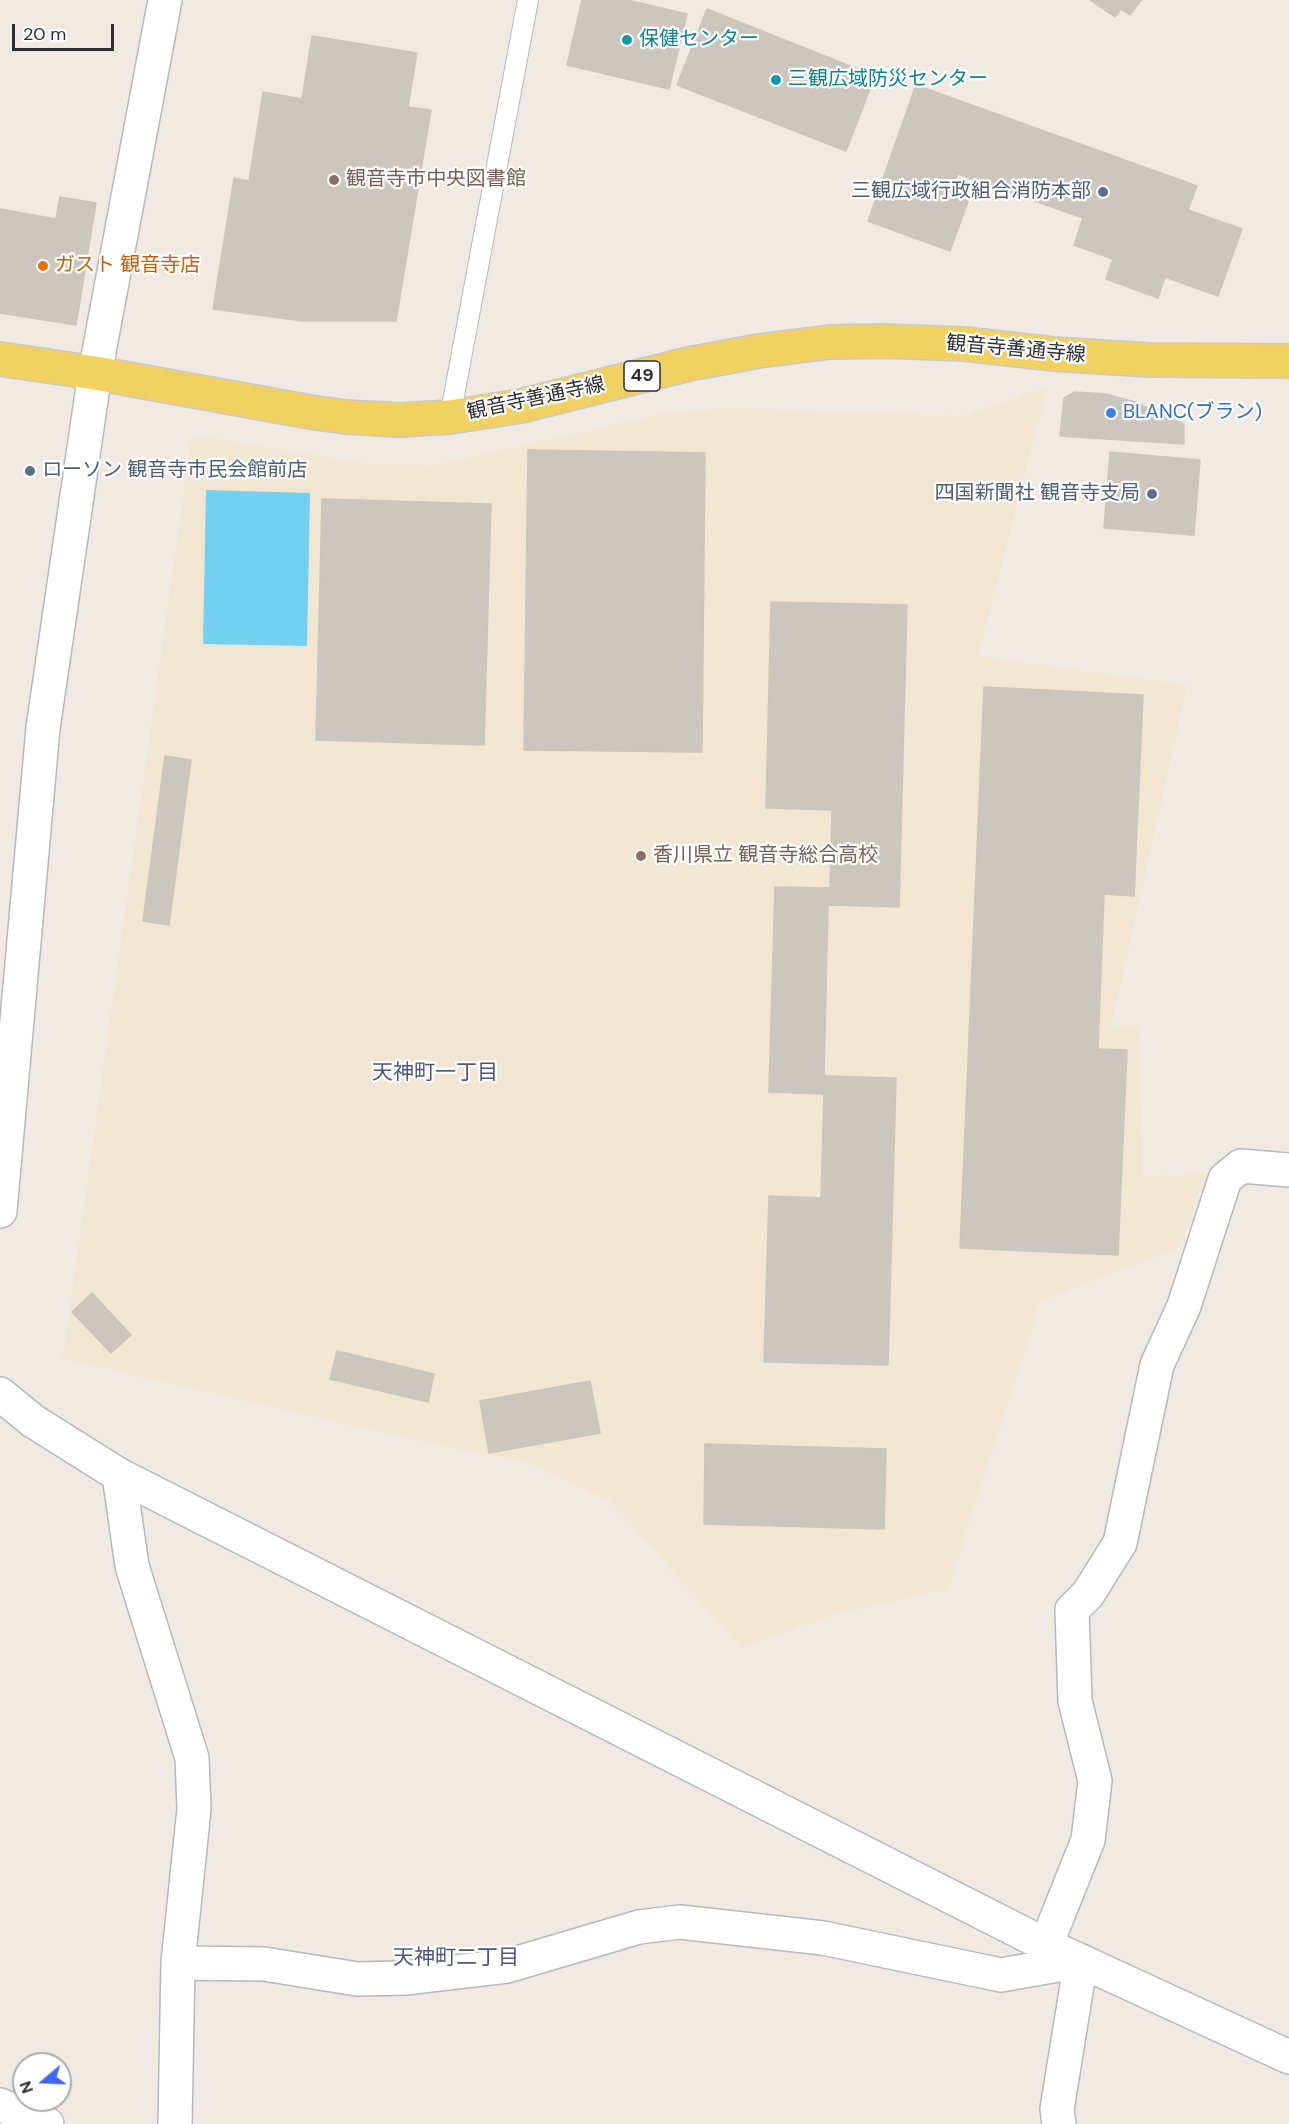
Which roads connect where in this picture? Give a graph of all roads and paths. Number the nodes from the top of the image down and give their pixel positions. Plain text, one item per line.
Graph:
1 (165, 0) edge
2 (528, 0) edge
3 (0, 359) edge
4 (1289, 361) edge
5 (95, 373) junction
6 (450, 417) junction
7 (1289, 1170) edge
8 (0, 1211) edge
9 (0, 1394) edge
10 (119, 1475) junction
11 (1046, 1945) junction
12 (1081, 1962) junction
13 (178, 1963) junction
14 (1289, 2057) edge
15 (0, 2105) edge
16 (47, 2124) edge
17 (175, 2124) edge
18 (1059, 2124) edge

1 - 5 street
2 - 6 lane
3 - 5 main road, 観音寺善通寺線 / 49
4 - 6 main road, 観音寺善通寺線 / 49
5 - 6 main road, 観音寺善通寺線 / 49
5 - 8 street
7 - 11 street
9 - 10 street
10 - 11 street
10 - 13 street
11 - 12 street
12 - 13 street
12 - 14 street
12 - 18 street
13 - 17 street
15 - 16 street

